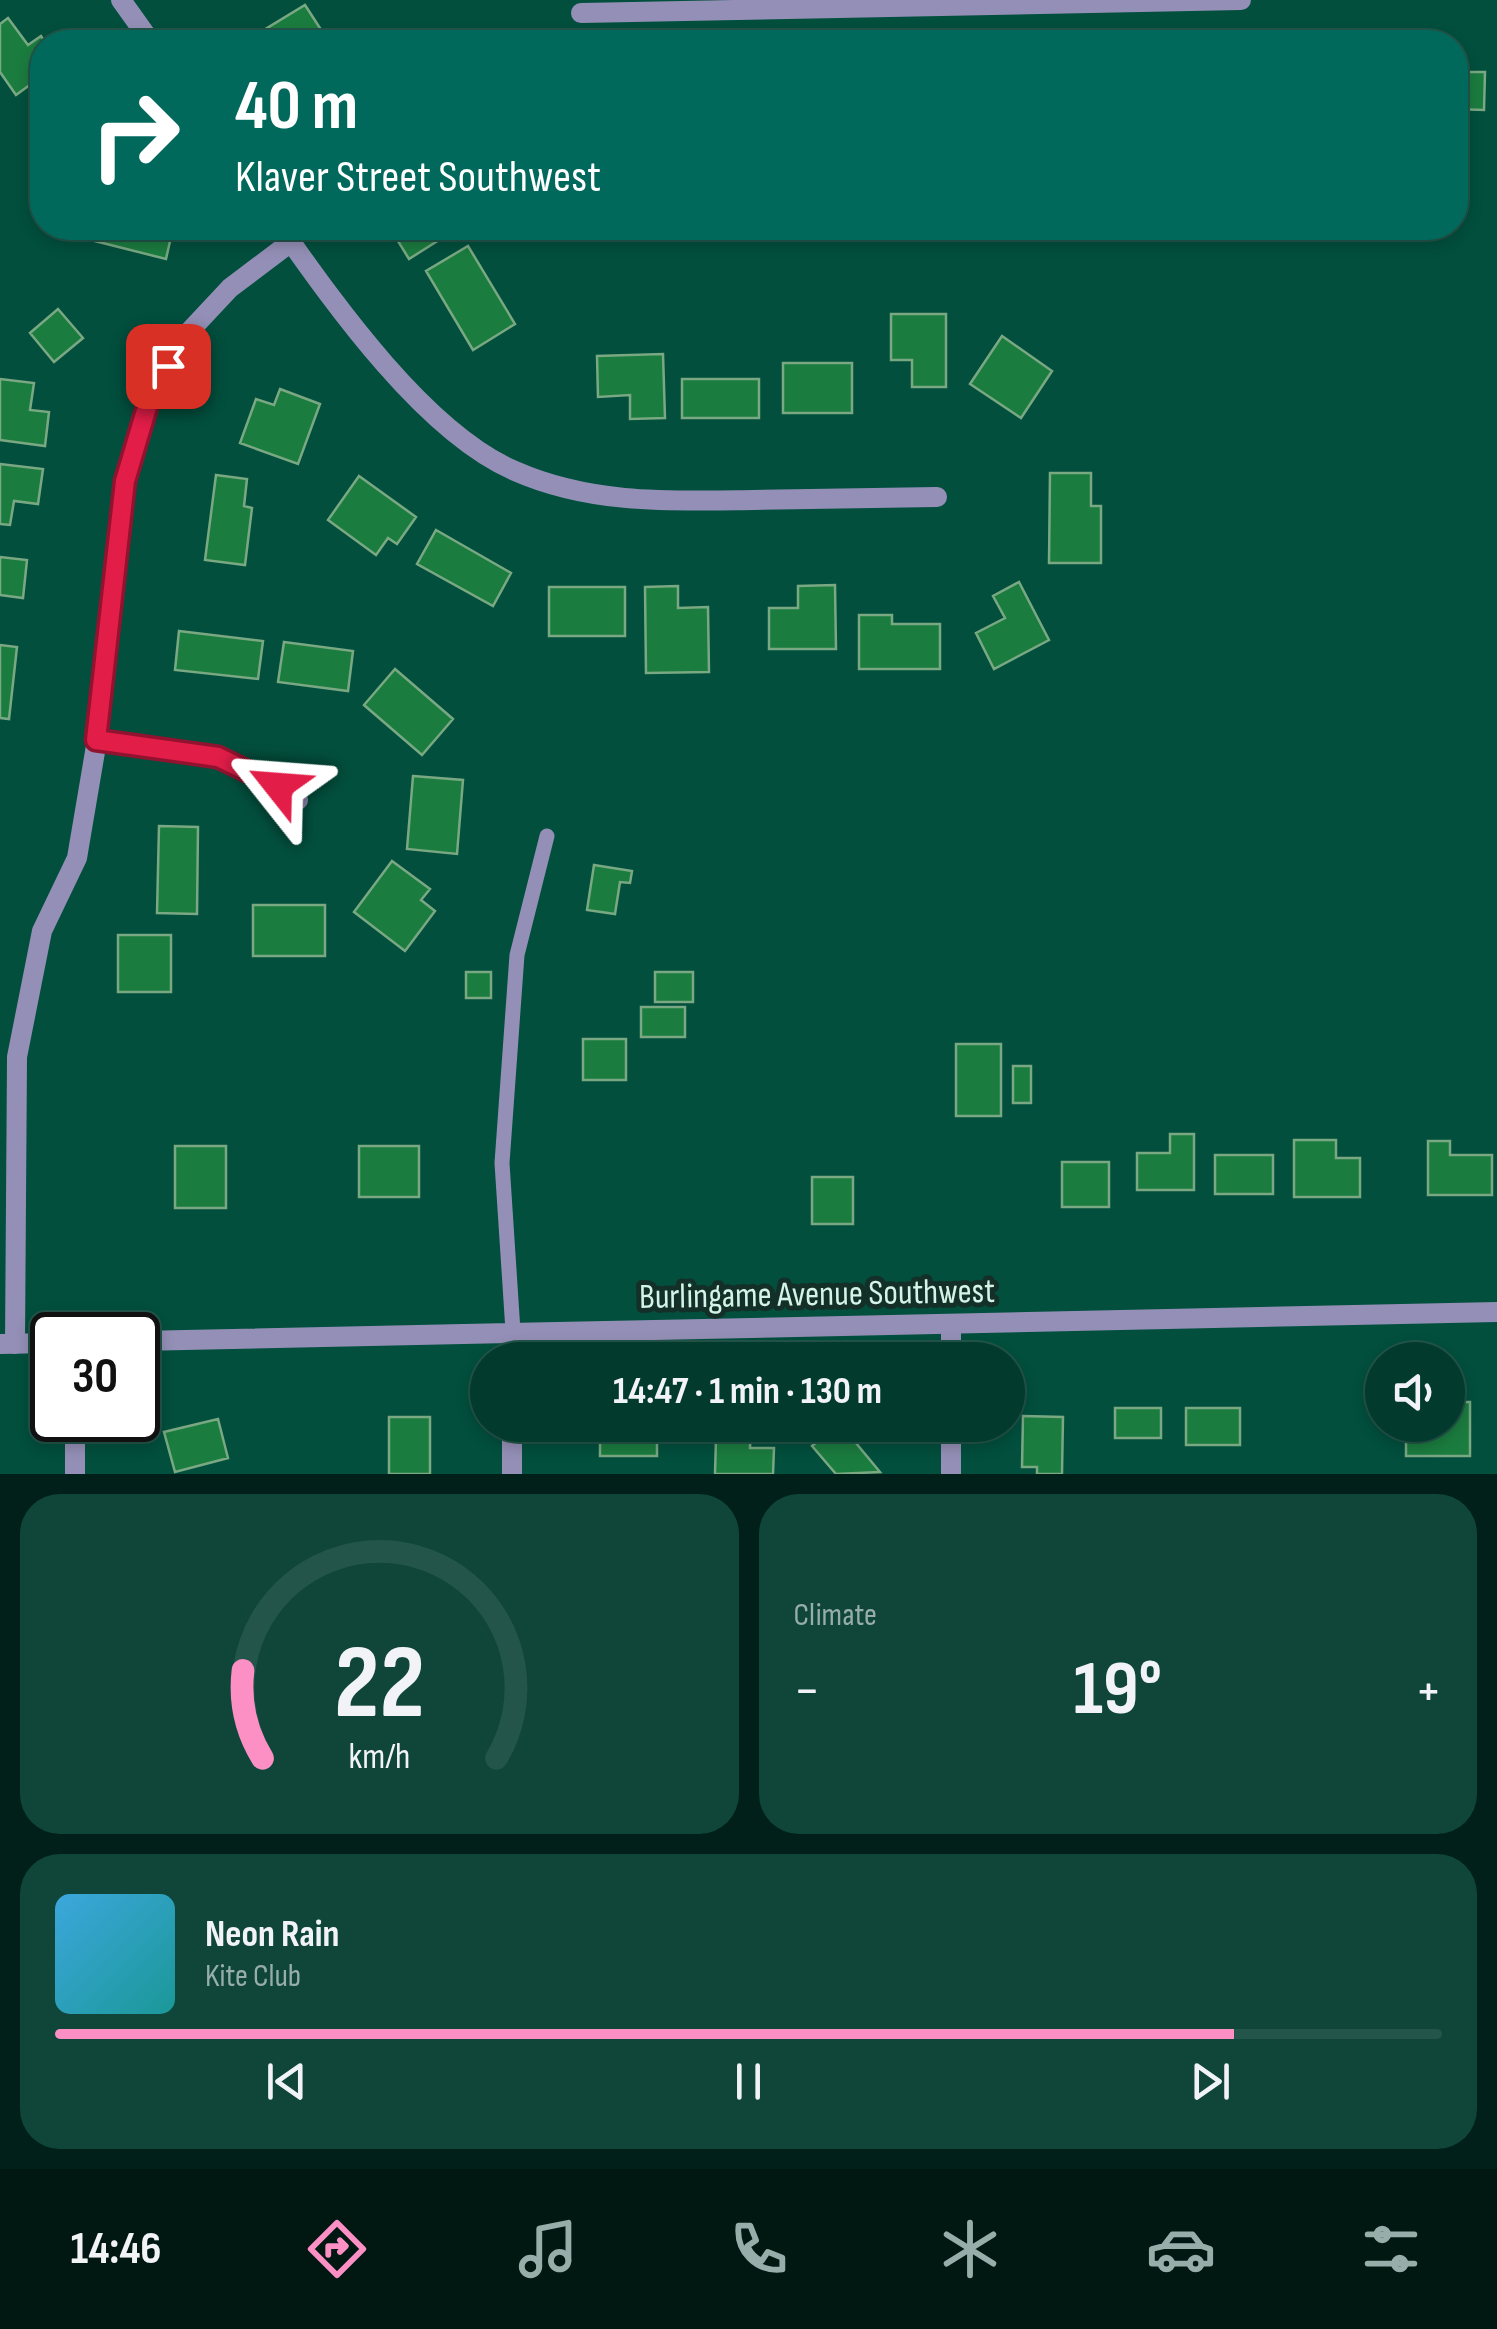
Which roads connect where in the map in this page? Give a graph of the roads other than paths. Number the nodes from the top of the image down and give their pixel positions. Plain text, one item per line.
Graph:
1 (121, 0) edge
2 (1241, 0) edge
3 (582, 13) dead end
4 (142, 30) edge
5 (281, 240) edge
6 (290, 240) edge
7 (937, 497) dead end
8 (96, 740) junction
9 (298, 800) dead end
10 (547, 836) dead end
11 (1497, 1312) edge
12 (950, 1324) junction
13 (513, 1331) junction
14 (160, 1339) edge
15 (513, 1342) edge
16 (950, 1342) edge
17 (8, 1344) edge
18 (76, 1442) edge
19 (512, 1442) edge
20 (951, 1442) edge
21 (75, 1474) edge
22 (512, 1474) edge
23 (952, 1474) edge

1 - 4 street
2 - 3 street
5 - 8 street
6 - 7 street
8 - 9 street
8 - 17 street
10 - 13 lane
11 - 12 street, Burlingame Avenue Southwest
12 - 13 street, Burlingame Avenue Southwest
12 - 16 street
13 - 14 street, Burlingame Avenue Southwest
13 - 15 street
18 - 21 street
19 - 22 street
20 - 23 street

